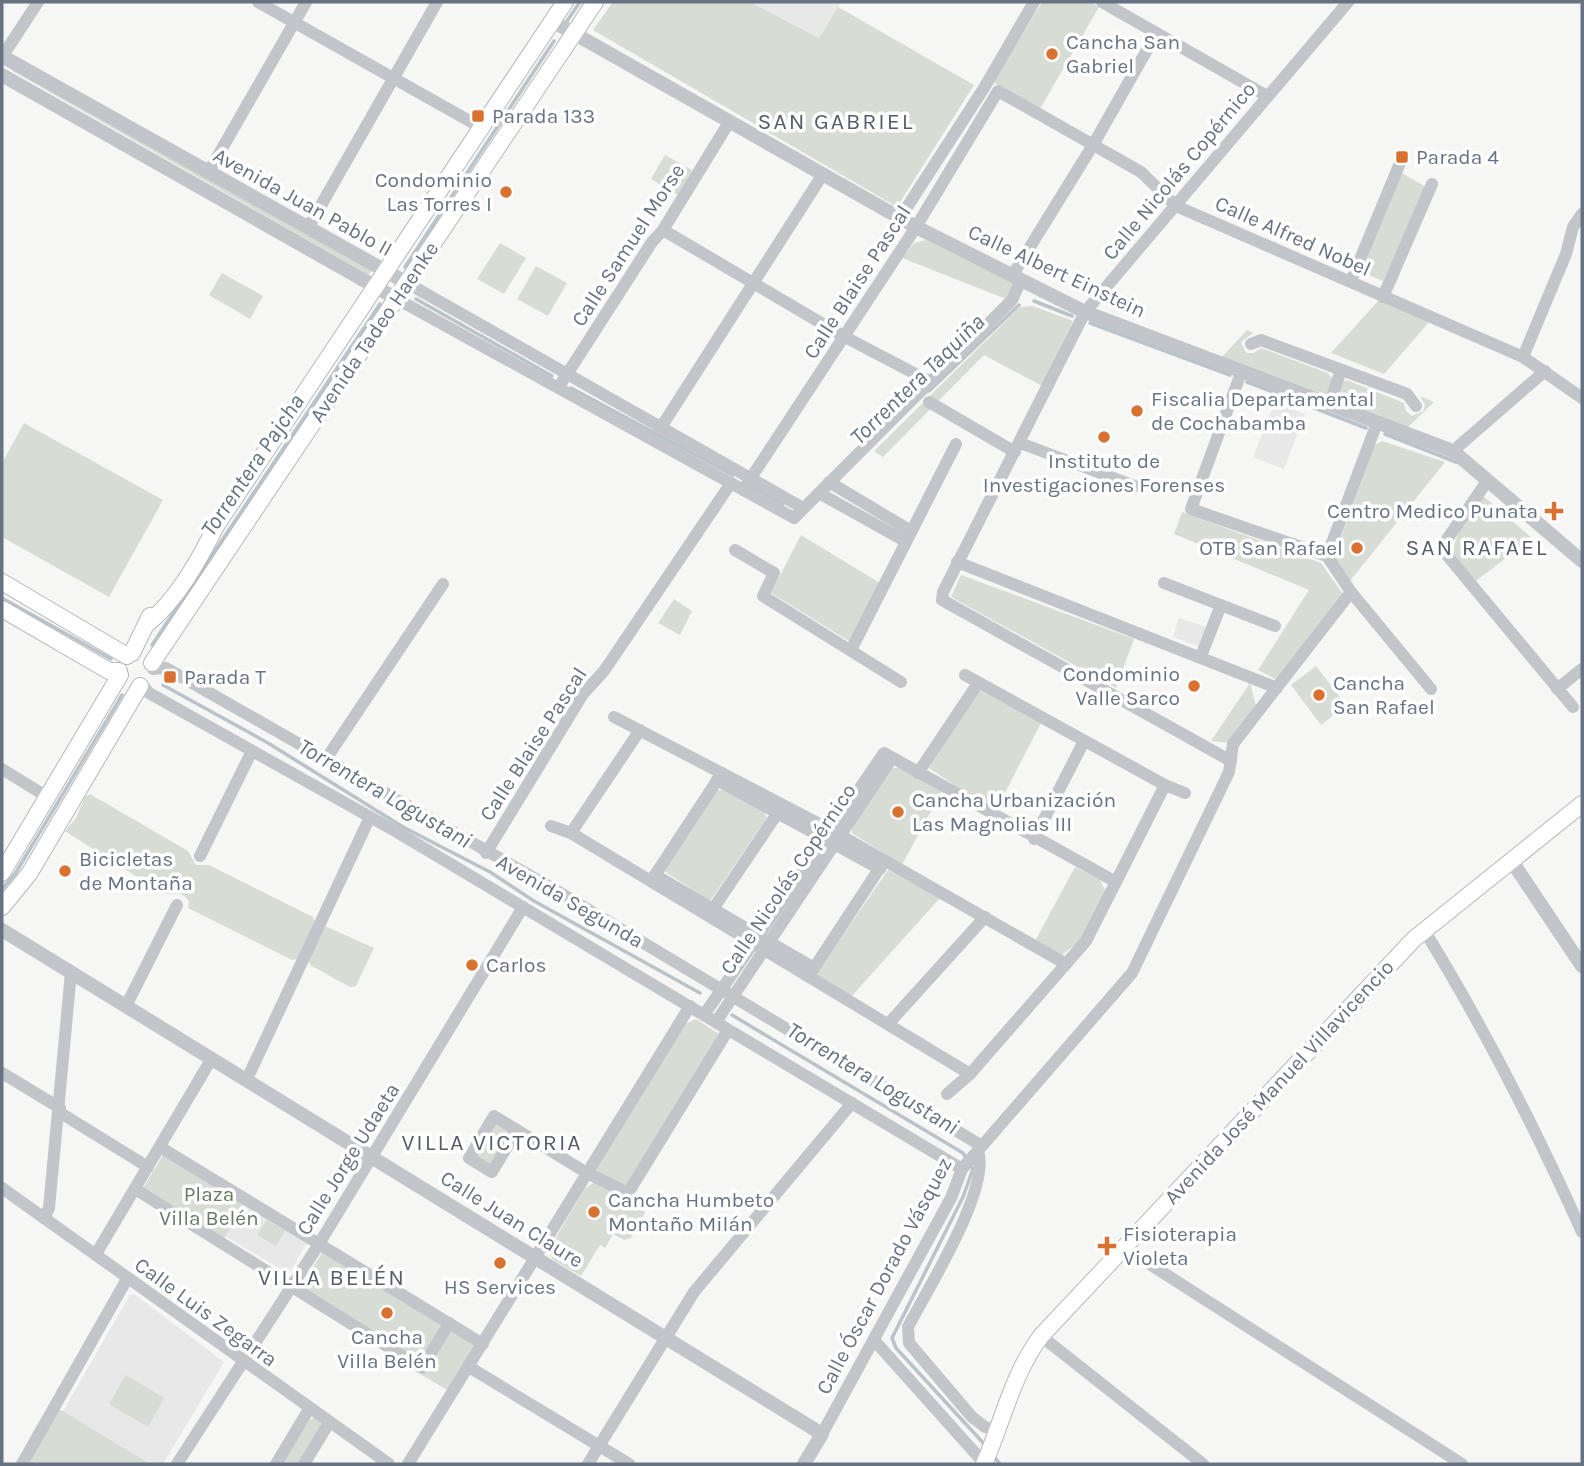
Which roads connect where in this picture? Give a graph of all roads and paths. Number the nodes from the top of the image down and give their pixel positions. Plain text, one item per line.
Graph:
1 (38, 2) edge
2 (258, 2) edge
3 (306, 2) edge
4 (436, 2) edge
5 (565, 2) edge
6 (595, 2) edge
7 (1034, 2) edge
8 (1102, 2) edge
9 (1348, 2) edge
10 (552, 22) junction
11 (294, 23) junction
12 (1156, 34) junction
13 (574, 35) junction
14 (2, 56) edge
15 (2, 75) edge
16 (393, 78) junction
17 (998, 91) joint
18 (1267, 96) junction
19 (728, 124) junction
20 (482, 128) junction
21 (1093, 145) junction
22 (1400, 163) dead end
23 (208, 173) junction
24 (823, 174) junction
25 (1432, 184) dead end
26 (1176, 206) junction
27 (1582, 214) edge
28 (900, 218) junction
29 (916, 227) junction
30 (308, 228) junction
31 (663, 230) junction
32 (386, 272) junction
33 (1016, 278) junction
34 (1351, 281) junction
35 (752, 282) junction
36 (407, 283) junction
37 (376, 286) junction
38 (1383, 297) junction
39 (397, 299) junction
40 (1085, 312) junction
41 (845, 337) junction
42 (1251, 344) dead end
43 (1522, 357) junction
44 (1341, 370) junction
45 (1545, 371) junction
46 (1241, 373) junction
47 (563, 381) junction
48 (929, 381) junction
49 (1582, 398) edge
50 (929, 402) dead end
51 (1329, 405) junction
52 (1416, 406) dead end
53 (1377, 423) junction
54 (660, 429) junction
55 (956, 444) dead end
56 (1017, 447) junction
57 (1453, 452) junction
58 (752, 479) junction
59 (1488, 480) junction
60 (829, 482) junction
61 (737, 486) junction
62 (1135, 486) dead end
63 (819, 493) junction
64 (799, 513) junction
65 (908, 536) junction
66 (735, 550) dead end
67 (1326, 556) junction
68 (1582, 561) edge
69 (957, 562) junction
70 (2, 582) edge
71 (1164, 583) dead end
72 (443, 584) dead end
73 (1351, 592) junction
74 (1221, 606) junction
75 (2, 609) edge
76 (1275, 626) dead end
77 (851, 650) junction
78 (130, 654) junction
79 (1201, 656) junction
80 (153, 666) junction
81 (1582, 669) edge
82 (120, 673) junction
83 (965, 675) dead end
84 (1255, 678) junction
85 (901, 682) dead end
86 (978, 682) junction
87 (141, 686) junction
88 (1277, 688) junction
89 (1431, 689) dead end
90 (1558, 689) junction
91 (1265, 705) junction
92 (1573, 707) dead end
93 (614, 717) dead end
94 (640, 730) junction
95 (1084, 741) junction
96 (252, 751) junction
97 (326, 759) junction
98 (1231, 761) junction
99 (2, 769) edge
100 (918, 773) junction
101 (720, 776) junction
102 (1165, 785) junction
103 (1185, 793) dead end
104 (49, 798) junction
105 (1582, 804) edge
106 (781, 809) junction
107 (370, 817) junction
108 (551, 826) dead end
109 (571, 833) junction
110 (833, 837) junction
111 (1034, 839) junction
112 (486, 853) junction
113 (200, 856) dead end
114 (1511, 860) junction
115 (883, 864) junction
116 (3, 869) edge
117 (653, 878) junction
118 (1116, 882) junction
119 (177, 905) dead end
120 (2, 907) edge
121 (523, 907) junction
122 (710, 914) junction
123 (985, 917) junction
124 (2, 930) edge
125 (1424, 930) junction
126 (760, 943) junction
127 (1066, 964) junction
128 (1582, 966) edge
129 (71, 972) junction
130 (811, 973) junction
131 (726, 994) junction
132 (127, 1006) junction
133 (690, 1006) junction
134 (704, 1015) junction
135 (716, 1022) junction
136 (889, 1023) junction
137 (729, 1030) junction
138 (212, 1058) junction
139 (2, 1073) edge
140 (970, 1074) junction
141 (247, 1079) junction
142 (947, 1094) dead end
143 (852, 1103) junction
144 (59, 1110) junction
145 (517, 1130) dead end
146 (160, 1147) junction
147 (372, 1157) junction
148 (972, 1158) junction
149 (148, 1167) junction
150 (587, 1173) junction
151 (2, 1188) edge
152 (135, 1189) junction
153 (44, 1218) junction
154 (1582, 1232) edge
155 (319, 1244) junction
156 (1123, 1247) junction
157 (96, 1254) junction
158 (535, 1258) junction
159 (127, 1279) junction
160 (291, 1287) junction
161 (449, 1323) junction
162 (1041, 1336) junction
163 (666, 1338) junction
164 (874, 1340) junction
165 (483, 1344) junction
166 (242, 1362) junction
167 (469, 1367) junction
168 (309, 1409) junction
169 (329, 1423) junction
170 (822, 1434) junction
171 (599, 1446) junction
172 (989, 1451) edge
173 (1443, 1459) edge
174 (22, 1464) edge
175 (177, 1464) edge
176 (276, 1464) edge
177 (304, 1464) edge
178 (389, 1464) edge
179 (408, 1464) edge
180 (588, 1464) edge
181 (629, 1464) edge
182 (804, 1464) edge
183 (1203, 1464) edge
184 (1462, 1464) edge

1 - 14 street
2 - 11 street
3 - 11 street
4 - 16 street
5 - 10 main road, Avenida Tadeo Haenke
6 - 13 main road, Avenida Tadeo Haenke
7 - 28 street, Calle Blaise Pascal
8 - 12 street
9 - 18 street, Calle Nicolás Copérnico
10 - 13 street, Calle Albert Einstein
10 - 20 main road, Avenida Tadeo Haenke
11 - 16 street
11 - 23 street
12 - 18 street
12 - 21 street
13 - 19 street, Calle Albert Einstein
13 - 36 main road, Avenida Tadeo Haenke
14 - 23 street, Avenida Juan Pablo II
15 - 37 street, Avenida Juan Pablo II
16 - 20 street
16 - 30 street
17 - 21 street, Calle Alfred Nobel
17 - 29 street, Calle Blaise Pascal
18 - 26 street, Calle Nicolás Copérnico
19 - 24 street, Calle Albert Einstein
19 - 31 street, Calle Samuel Morse
20 - 32 main road, Avenida Tadeo Haenke
21 - 26 street, Calle Alfred Nobel
21 - 33 street
22 - 34 street
23 - 30 street, Avenida Juan Pablo II
24 - 28 street, Calle Albert Einstein
24 - 35 street
25 - 38 street
26 - 34 street, Calle Alfred Nobel
26 - 40 street, Calle Nicolás Copérnico
27 - 43 street
28 - 29 street, Calle Albert Einstein
29 - 33 street, Calle Albert Einstein
29 - 41 street, Calle Blaise Pascal
30 - 32 street, Avenida Juan Pablo II
31 - 35 street
31 - 47 street, Calle Samuel Morse
32 - 36 street, Avenida Juan Pablo II
32 - 37 main road, Avenida Tadeo Haenke
33 - 40 street, Calle Albert Einstein
33 - 48 street
34 - 38 street, Calle Alfred Nobel
35 - 41 street
35 - 54 street
36 - 39 main road, Avenida Tadeo Haenke
36 - 47 street, Avenida Juan Pablo II
37 - 39 street, Avenida Juan Pablo II
37 - 78 main road, Avenida Tadeo Haenke
38 - 43 street, Calle Alfred Nobel
39 - 47 street, Avenida Juan Pablo II
39 - 80 main road, Avenida Tadeo Haenke
40 - 46 street, Calle Albert Einstein
40 - 56 street, Calle Nicolás Copérnico
41 - 48 street
41 - 58 street, Calle Blaise Pascal
42 - 44 street
43 - 45 street, Calle Alfred Nobel
44 - 51 street
44 - 52 street
45 - 49 street, Calle Alfred Nobel
45 - 57 street
46 - 51 street, Calle Albert Einstein
46 - 67 street
47 - 54 street, Avenida Juan Pablo II
47 - 61 street, Avenida Juan Pablo II
48 - 60 street
50 - 56 street
51 - 53 street, Calle Albert Einstein
53 - 57 street, Calle Albert Einstein
53 - 67 street
54 - 58 street, Avenida Juan Pablo II
55 - 65 street
56 - 62 street
56 - 69 street, Calle Nicolás Copérnico
57 - 59 street, Calle Albert Einstein
58 - 61 street, Calle Blaise Pascal
58 - 64 street, Avenida Juan Pablo II
59 - 68 street, Calle Albert Einstein
59 - 90 street
60 - 63 street
60 - 65 street
61 - 64 street, Avenida Juan Pablo II
61 - 112 street, Calle Blaise Pascal
63 - 64 street
63 - 65 street
65 - 77 street
66 - 77 street
67 - 73 street
69 - 79 street
69 - 98 street, Calle Nicolás Copérnico
70 - 78 main road
71 - 74 street
72 - 97 street
73 - 88 street, Calle Óscar Dorado Vásquez
73 - 89 street
74 - 76 street
74 - 79 street
75 - 82 main road
77 - 85 street
78 - 80 main road
78 - 82 main road
79 - 84 street
80 - 87 main road
80 - 97 street, Avenida Segunda
81 - 90 street
82 - 87 main road
82 - 104 main road
83 - 86 street
84 - 88 street
84 - 91 street
86 - 95 street
86 - 100 street
87 - 96 street, Avenida Segunda
87 - 120 main road
88 - 91 street, Calle Óscar Dorado Vásquez
90 - 92 street
91 - 98 street, Calle Óscar Dorado Vásquez
93 - 94 street
94 - 101 street
94 - 109 street
95 - 102 street
95 - 111 street
96 - 107 street, Avenida Segunda
96 - 113 street
97 - 112 street, Avenida Segunda
98 - 148 street, Calle Óscar Dorado Vásquez
99 - 104 street
100 - 110 street, Calle Nicolás Copérnico
100 - 111 street
101 - 106 street
101 - 117 street
102 - 103 street
102 - 118 street
104 - 116 main road
105 - 114 main road, Avenida José Manuel Villavicencio
106 - 110 street
106 - 122 street
107 - 121 street, Avenida Segunda
107 - 141 street
108 - 109 street
109 - 117 street
110 - 115 street
110 - 126 street, Calle Nicolás Copérnico
111 - 118 street
112 - 131 street, Avenida Segunda
114 - 125 main road, Avenida José Manuel Villavicencio
114 - 128 street
115 - 123 street
115 - 130 street
117 - 122 street
118 - 127 street
119 - 132 street
121 - 133 street, Avenida Segunda
121 - 147 street, Calle Jorge Udaeta
122 - 126 street
123 - 127 street
123 - 136 street
124 - 129 street, Calle Juan Claure
125 - 154 street
125 - 156 main road, Avenida José Manuel Villavicencio
126 - 130 street
126 - 131 street, Calle Nicolás Copérnico
127 - 140 street
129 - 132 street, Calle Juan Claure
129 - 144 street
130 - 136 street
131 - 134 street, Calle Nicolás Copérnico
131 - 135 street, Calle Nicolás Copérnico
131 - 148 street, Avenida Segunda
132 - 138 street, Calle Juan Claure
133 - 134 street, Avenida Segunda
133 - 150 street
134 - 135 street, Avenida Segunda
135 - 137 street, Avenida Segunda
136 - 140 street
137 - 143 street, Avenida Segunda
137 - 150 street
138 - 141 street, Calle Juan Claure
138 - 146 street
139 - 144 street
140 - 142 street
141 - 147 street, Calle Juan Claure
143 - 148 street, Avenida Segunda
143 - 163 street
144 - 149 street
144 - 153 street
145 - 150 street
146 - 149 street
146 - 155 street
147 - 155 street, Calle Jorge Udaeta
147 - 158 street, Calle Juan Claure
148 - 164 street, Calle Óscar Dorado Vásquez
148 - 172 street
149 - 152 street
150 - 158 street
151 - 153 street, Calle Luis Zegarra
152 - 157 street
152 - 160 street
153 - 157 street, Calle Luis Zegarra
155 - 160 street, Calle Jorge Udaeta
155 - 161 street
156 - 162 main road, Avenida José Manuel Villavicencio
156 - 173 street
157 - 159 street, Calle Luis Zegarra
158 - 163 street, Calle Juan Claure
158 - 165 street
159 - 166 street, Calle Luis Zegarra
159 - 174 street
160 - 161 street
160 - 166 street, Calle Jorge Udaeta
161 - 165 street
162 - 172 main road, Avenida José Manuel Villavicencio
162 - 183 street
163 - 170 street, Calle Juan Claure
163 - 171 street
164 - 170 street, Calle Óscar Dorado Vásquez
164 - 172 street
165 - 167 street
166 - 168 street, Calle Luis Zegarra
166 - 175 street, Calle Jorge Udaeta
167 - 171 street
167 - 179 street
168 - 169 street, Calle Luis Zegarra
168 - 176 street
169 - 177 street
169 - 178 street, Calle Luis Zegarra
170 - 182 street, Calle Óscar Dorado Vásquez
171 - 180 street
171 - 181 street
173 - 184 street

